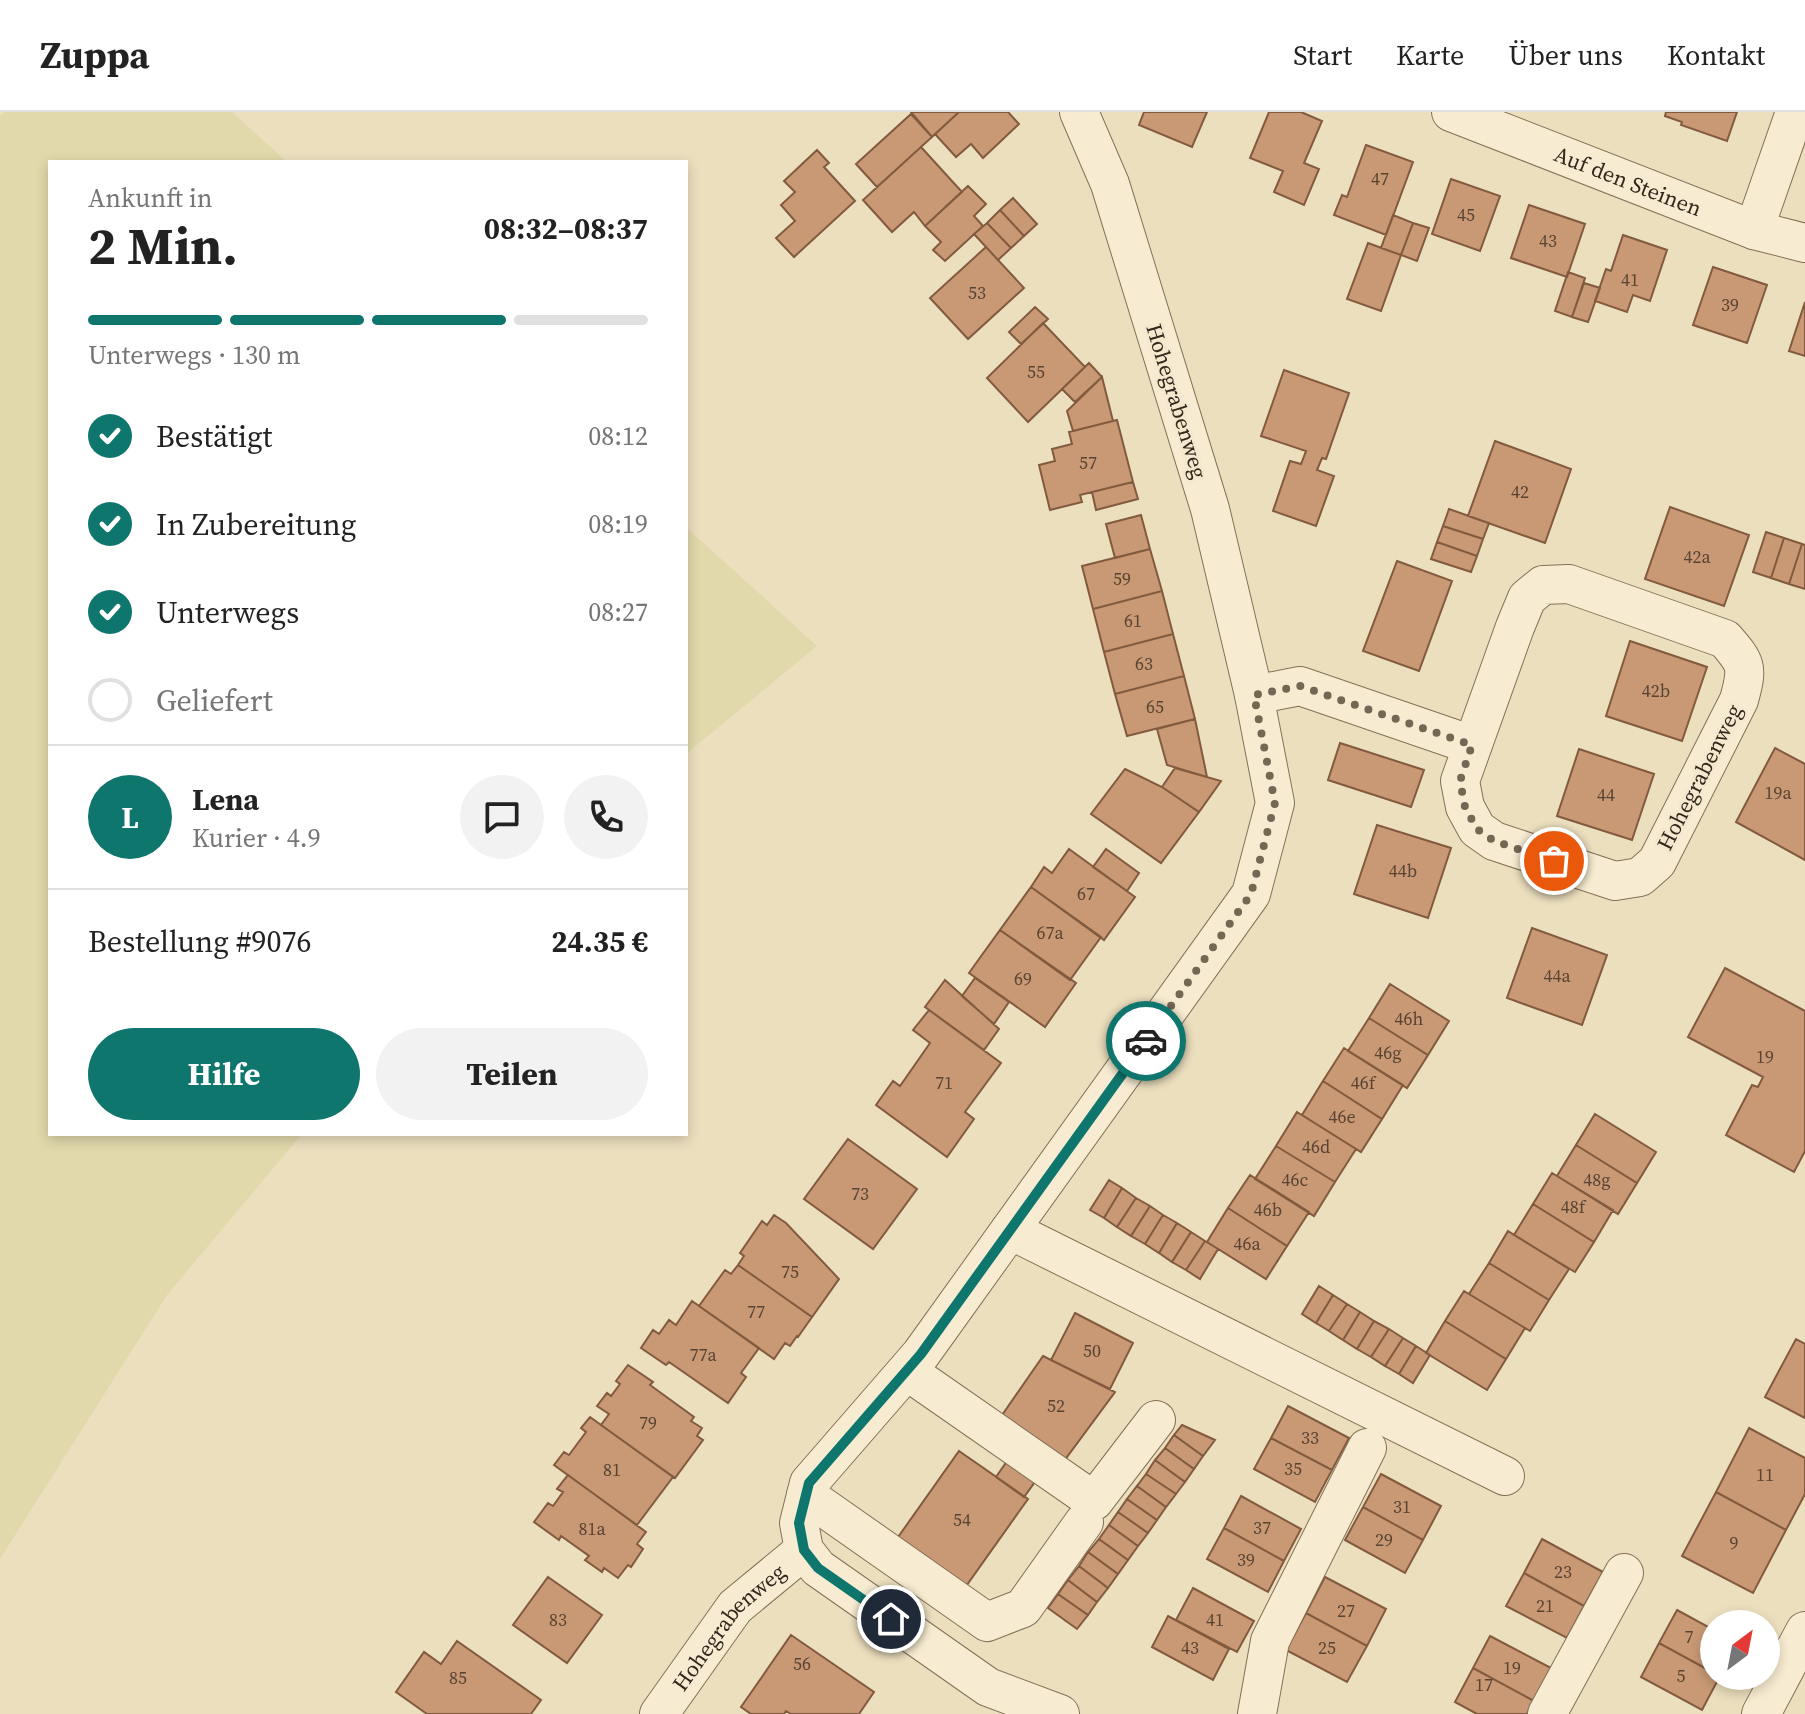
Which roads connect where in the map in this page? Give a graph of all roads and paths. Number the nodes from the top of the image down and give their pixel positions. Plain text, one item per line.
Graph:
1 (1079, 112) edge
2 (1451, 112) edge
3 (1795, 112) edge
4 (1754, 230) junction
5 (1805, 243) edge
6 (1254, 695) junction
7 (1472, 745) junction
8 (1010, 1230) junction
9 (907, 1371) junction
10 (1156, 1420) dead end
11 (1367, 1448) dead end
12 (1505, 1476) dead end
13 (806, 1495) junction
14 (1084, 1522) dead end
15 (804, 1550) junction
16 (1624, 1573) dead end
17 (1805, 1631) edge
18 (659, 1714) edge
19 (1060, 1714) edge
20 (1257, 1714) edge
21 (1547, 1714) edge
22 (1761, 1714) edge

1 - 6 street, Hohegrabenweg
2 - 4 street, Auf den Steinen
3 - 4 street
4 - 5 street, Auf den Steinen
6 - 7 street
6 - 8 street, Hohegrabenweg
7 - 7 street, Hohegrabenweg
8 - 9 street, Hohegrabenweg
8 - 12 street
9 - 10 street
9 - 13 street, Hohegrabenweg
11 - 20 street
13 - 14 street
13 - 15 street, Hohegrabenweg
15 - 18 street, Hohegrabenweg
15 - 19 street
16 - 21 street
17 - 22 street

